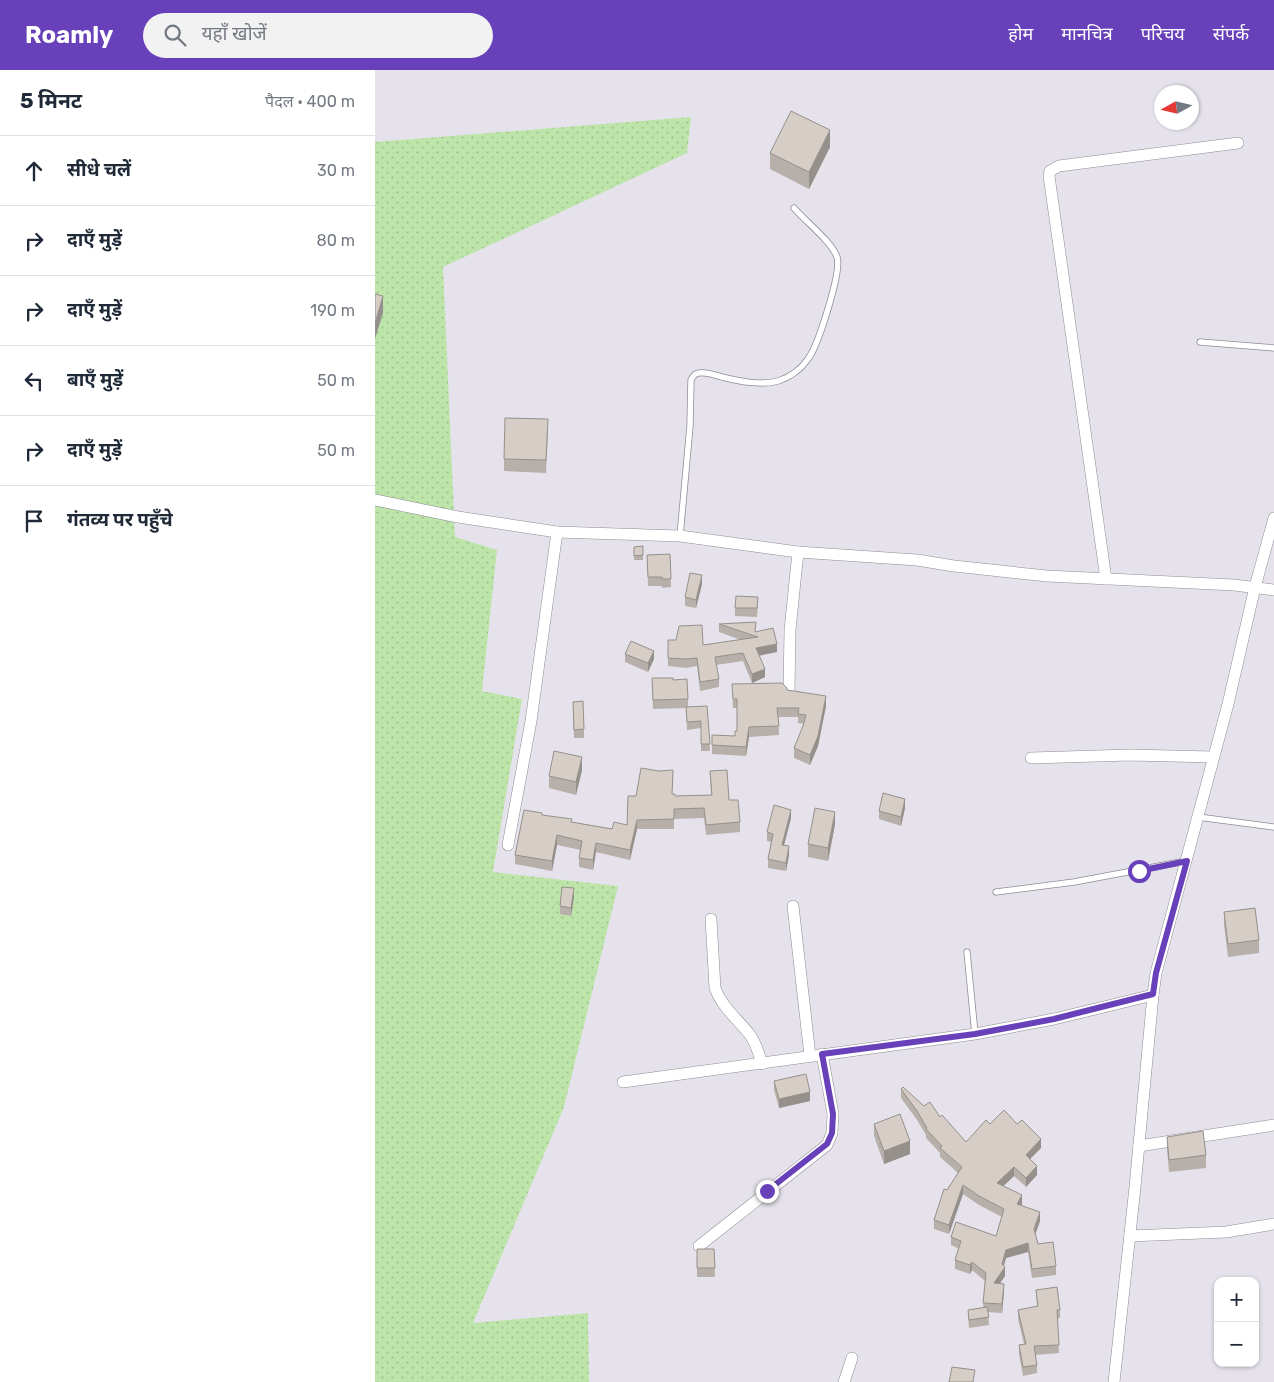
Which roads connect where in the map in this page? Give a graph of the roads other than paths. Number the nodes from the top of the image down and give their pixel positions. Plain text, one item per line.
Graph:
1 (1238, 143) dead end
2 (794, 208) dead end
3 (1200, 342) dead end
4 (1274, 348) edge
5 (375, 500) edge
6 (1274, 518) edge
7 (557, 532) junction
8 (679, 536) junction
9 (798, 552) junction
10 (1106, 579) junction
11 (1255, 587) junction
12 (1274, 590) edge
13 (789, 690) edge
14 (1213, 757) junction
15 (1031, 758) dead end
16 (1198, 817) junction
17 (1274, 828) edge
18 (508, 845) dead end
19 (1187, 861) junction
20 (996, 892) dead end
21 (793, 906) dead end
22 (711, 919) dead end
23 (967, 952) dead end
24 (1153, 994) junction
25 (975, 1034) junction
26 (816, 1055) junction
27 (763, 1064) junction
28 (623, 1082) dead end
29 (1274, 1125) edge
30 (1139, 1146) junction
31 (1274, 1224) edge
32 (1130, 1236) junction
33 (699, 1246) dead end
34 (852, 1358) dead end
35 (844, 1382) edge
36 (1114, 1382) edge

1 - 10 street
2 - 8 lane
3 - 4 lane
5 - 7 street
6 - 11 street
7 - 8 street
7 - 18 street
8 - 9 street
9 - 10 street
9 - 13 street
10 - 11 street
11 - 12 street
11 - 14 street
14 - 15 street
14 - 16 street
16 - 17 lane
16 - 19 street
19 - 20 lane
19 - 24 street
21 - 26 street
22 - 27 street
23 - 25 lane
24 - 25 street
24 - 30 street
25 - 26 street
26 - 27 street
26 - 33 street
27 - 28 street
29 - 30 street
30 - 32 street
31 - 32 street
32 - 36 street
34 - 35 street

